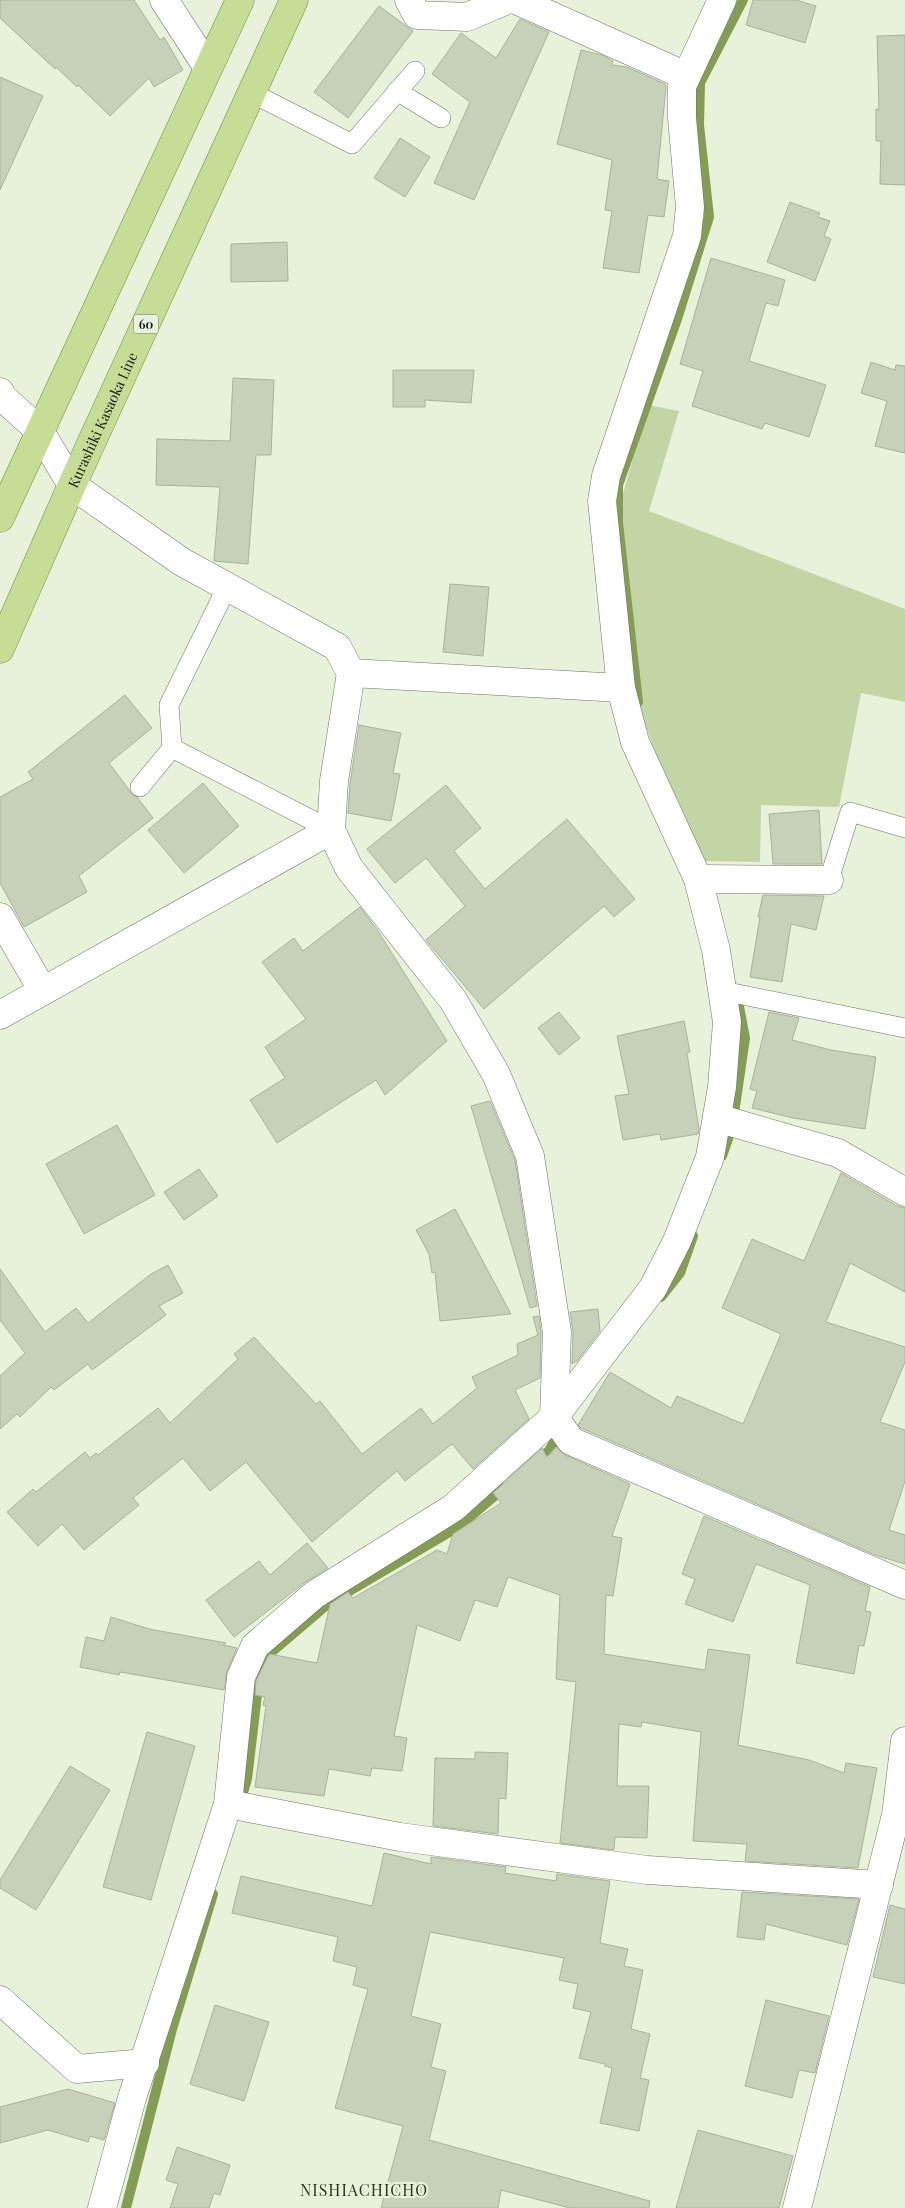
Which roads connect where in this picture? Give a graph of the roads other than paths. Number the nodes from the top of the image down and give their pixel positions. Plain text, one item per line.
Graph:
1 (164, 0) edge
2 (240, 0) edge
3 (294, 0) edge
4 (409, 0) edge
5 (507, 0) edge
6 (516, 0) edge
7 (722, 0) edge
8 (208, 68) junction
9 (415, 71) dead end
10 (686, 76) junction
11 (397, 91) junction
12 (252, 93) junction
13 (441, 118) dead end
14 (0, 392) edge
15 (39, 430) junction
16 (72, 485) junction
17 (0, 518) edge
18 (227, 587) junction
19 (0, 649) edge
20 (351, 673) junction
21 (621, 688) junction
22 (172, 748) junction
23 (140, 787) dead end
24 (905, 828) edge
25 (331, 830) junction
26 (698, 880) junction
27 (829, 880) joint
28 (0, 917) edge
29 (43, 991) junction
30 (723, 991) junction
31 (0, 1015) edge
32 (905, 1028) edge
33 (717, 1118) junction
34 (905, 1192) edge
35 (554, 1417) junction
36 (905, 1585) edge
37 (905, 1741) edge
38 (228, 1804) junction
39 (900, 1815) edge
40 (879, 1885) junction
41 (0, 2000) edge
42 (145, 2063) junction
43 (102, 2208) edge
44 (797, 2208) edge

1 - 8 street
2 - 8 main road
3 - 12 main road, Kurashiki Kasaoka Line / 60
4 - 5 street
6 - 10 street
7 - 10 street
8 - 15 main road
9 - 11 lane
10 - 21 street
11 - 12 lane
11 - 13 lane
12 - 16 main road, Kurashiki Kasaoka Line / 60
14 - 15 street
15 - 16 street
15 - 17 main road
16 - 18 street
16 - 19 main road, Kurashiki Kasaoka Line / 60
18 - 20 street
18 - 22 lane
20 - 21 street
20 - 25 street
21 - 26 street
22 - 23 lane
22 - 25 lane
24 - 27 lane
25 - 29 street
25 - 35 street
26 - 27 street
26 - 30 street
28 - 29 street
29 - 31 street
30 - 32 lane
30 - 33 street
33 - 34 street
33 - 35 street
35 - 36 street
35 - 38 street
37 - 39 street
38 - 40 street
38 - 42 street
39 - 40 street
40 - 44 street
41 - 42 street
42 - 43 street

